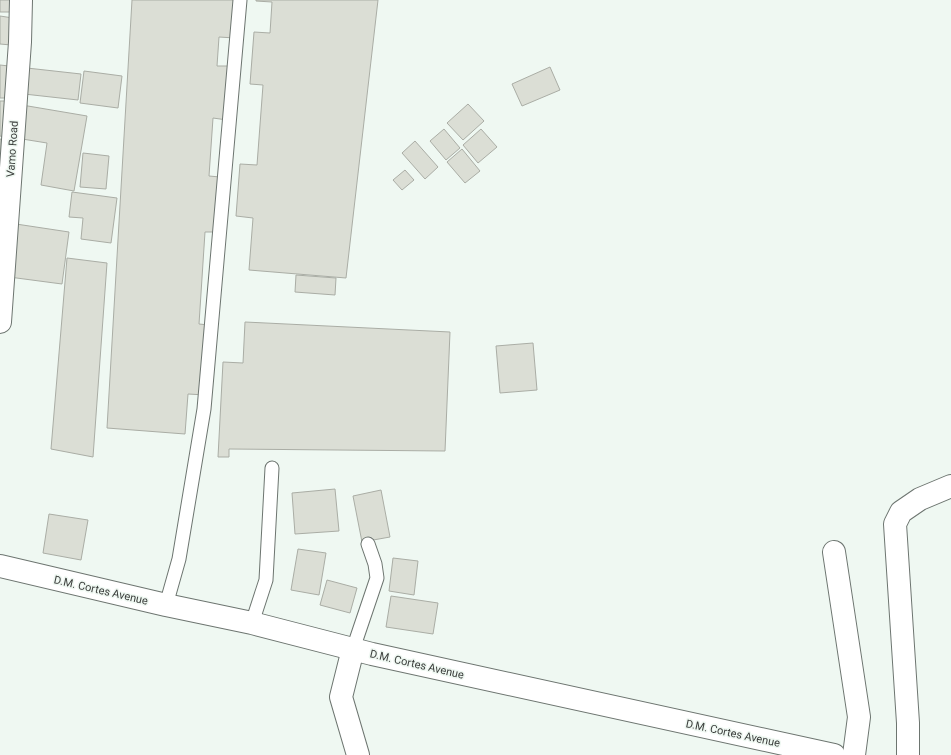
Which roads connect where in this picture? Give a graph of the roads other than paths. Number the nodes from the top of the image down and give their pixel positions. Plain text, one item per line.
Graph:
1 (21, 0) edge
2 (240, 0) edge
3 (0, 322) edge
4 (272, 468) dead end
5 (951, 486) edge
6 (368, 544) dead end
7 (834, 552) dead end
8 (0, 566) edge
9 (166, 605) junction
10 (252, 623) junction
11 (353, 649) junction
12 (358, 755) edge
13 (834, 755) edge
14 (854, 755) edge
15 (908, 755) edge

1 - 3 main road, Vamo Road
2 - 9 lane
4 - 10 lane
5 - 15 main road
6 - 11 lane
7 - 14 main road
8 - 9 main road, D.M. Cortes Avenue
9 - 10 main road, D.M. Cortes Avenue
10 - 11 main road, D.M. Cortes Avenue
11 - 12 main road
11 - 13 main road, D.M. Cortes Avenue

